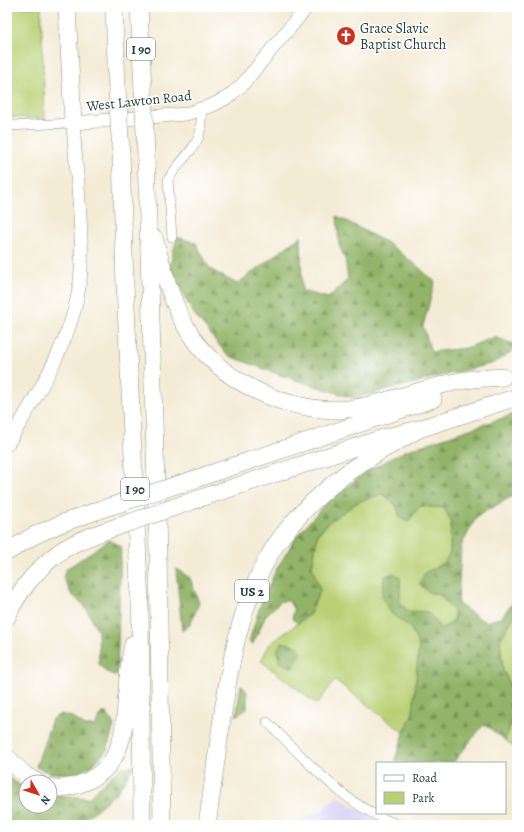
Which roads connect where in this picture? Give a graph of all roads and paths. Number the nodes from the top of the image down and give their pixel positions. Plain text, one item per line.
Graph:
1 (67, 7) edge
2 (114, 7) edge
3 (139, 7) edge
4 (307, 7) edge
5 (202, 110) junction
6 (73, 123) junction
7 (7, 126) edge
8 (147, 216) junction
9 (172, 237) dead end
10 (510, 375) edge
11 (517, 397) edge
12 (419, 429) junction
13 (7, 445) edge
14 (7, 552) edge
15 (140, 604) junction
16 (7, 617) edge
17 (267, 722) dead end
18 (7, 757) edge
19 (25, 774) edge
20 (58, 788) edge
21 (142, 825) edge
22 (162, 825) edge
23 (207, 825) edge
24 (400, 825) edge

1 - 6 highway
2 - 15 highway, I 90, bridge
3 - 8 highway, I 90, bridge
4 - 5 street, West Lawton Road
5 - 6 street, West Lawton Road
5 - 9 street
6 - 7 street
6 - 13 street
8 - 10 highway
8 - 22 highway, I 90
10 - 14 highway, bridge
11 - 12 highway, US 2
12 - 16 highway, US 2, bridge
12 - 23 highway, US 2
15 - 20 highway
15 - 21 highway, I 90
17 - 24 street
18 - 19 highway

